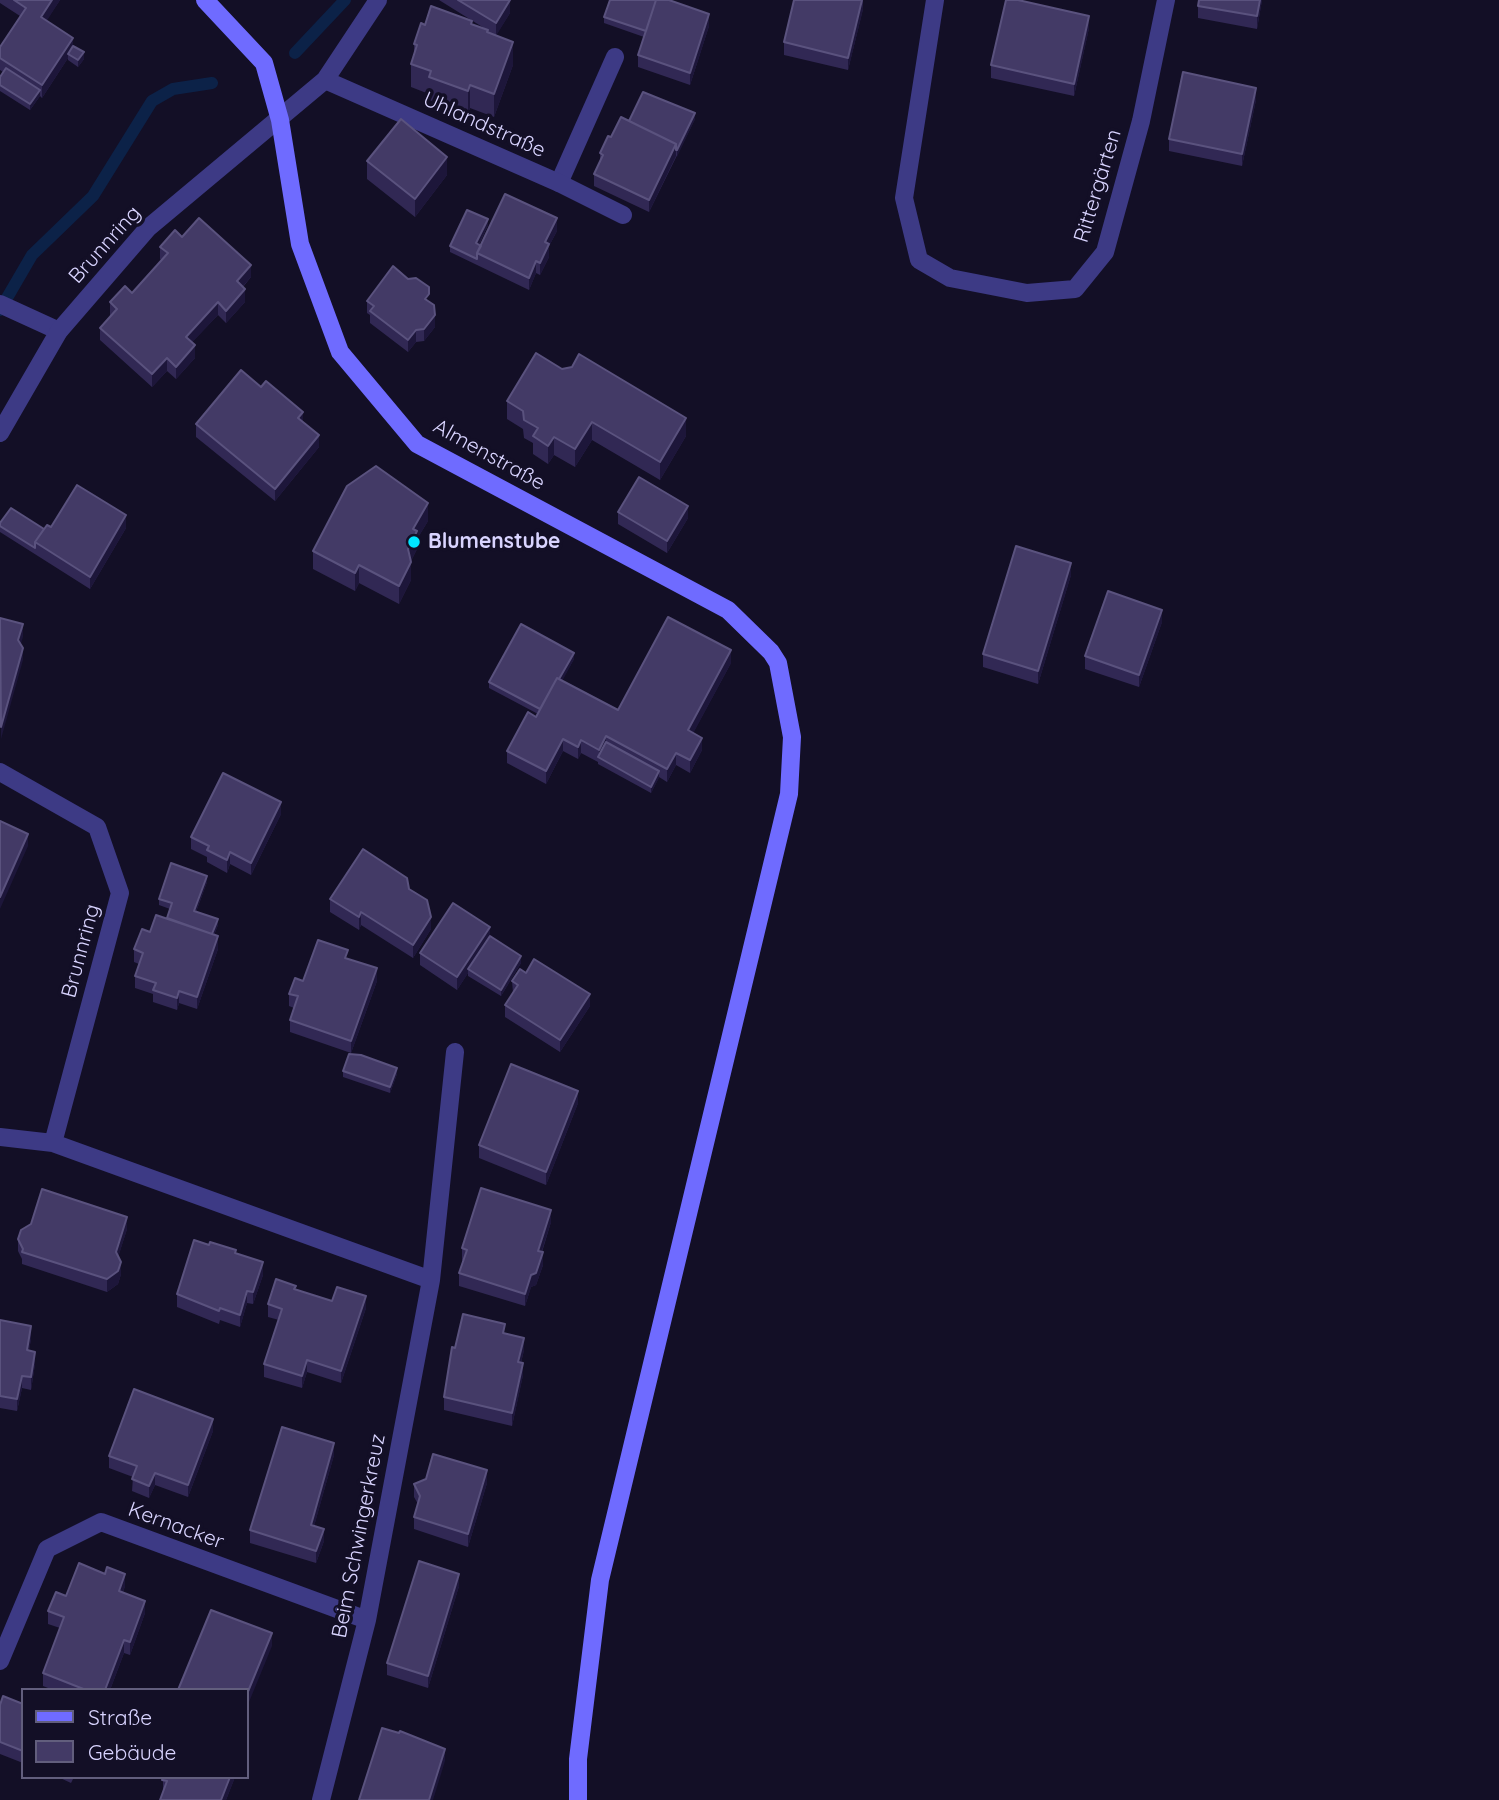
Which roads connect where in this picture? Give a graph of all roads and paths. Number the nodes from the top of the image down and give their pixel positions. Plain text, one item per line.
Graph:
1 (205, 0) edge
2 (378, 0) edge
3 (935, 0) edge
4 (1166, 0) edge
5 (615, 57) dead end
6 (325, 80) junction
7 (280, 120) junction
8 (559, 183) junction
9 (623, 215) dead end
10 (8, 308) edge
11 (60, 331) junction
12 (0, 433) edge
13 (0, 772) edge
14 (455, 1052) dead end
15 (0, 1137) edge
16 (53, 1143) junction
17 (431, 1280) junction
18 (367, 1619) junction
19 (0, 1661) edge
20 (321, 1800) edge
21 (578, 1800) edge

1 - 7 street, Almenstraße
2 - 6 street
3 - 4 street, Rittergärten
5 - 8 street
6 - 7 street
6 - 8 street, Uhlandstraße
7 - 11 street, Brunnring
7 - 21 street, Almenstraße
8 - 9 street, Uhlandstraße
10 - 11 street
11 - 12 street, Brunnring
13 - 16 street, Brunnring
14 - 17 street, Beim Schwingerkreuz
15 - 16 street
16 - 17 street
17 - 18 street, Beim Schwingerkreuz
18 - 19 street, Kernacker
18 - 20 street, Beim Schwingerkreuz

